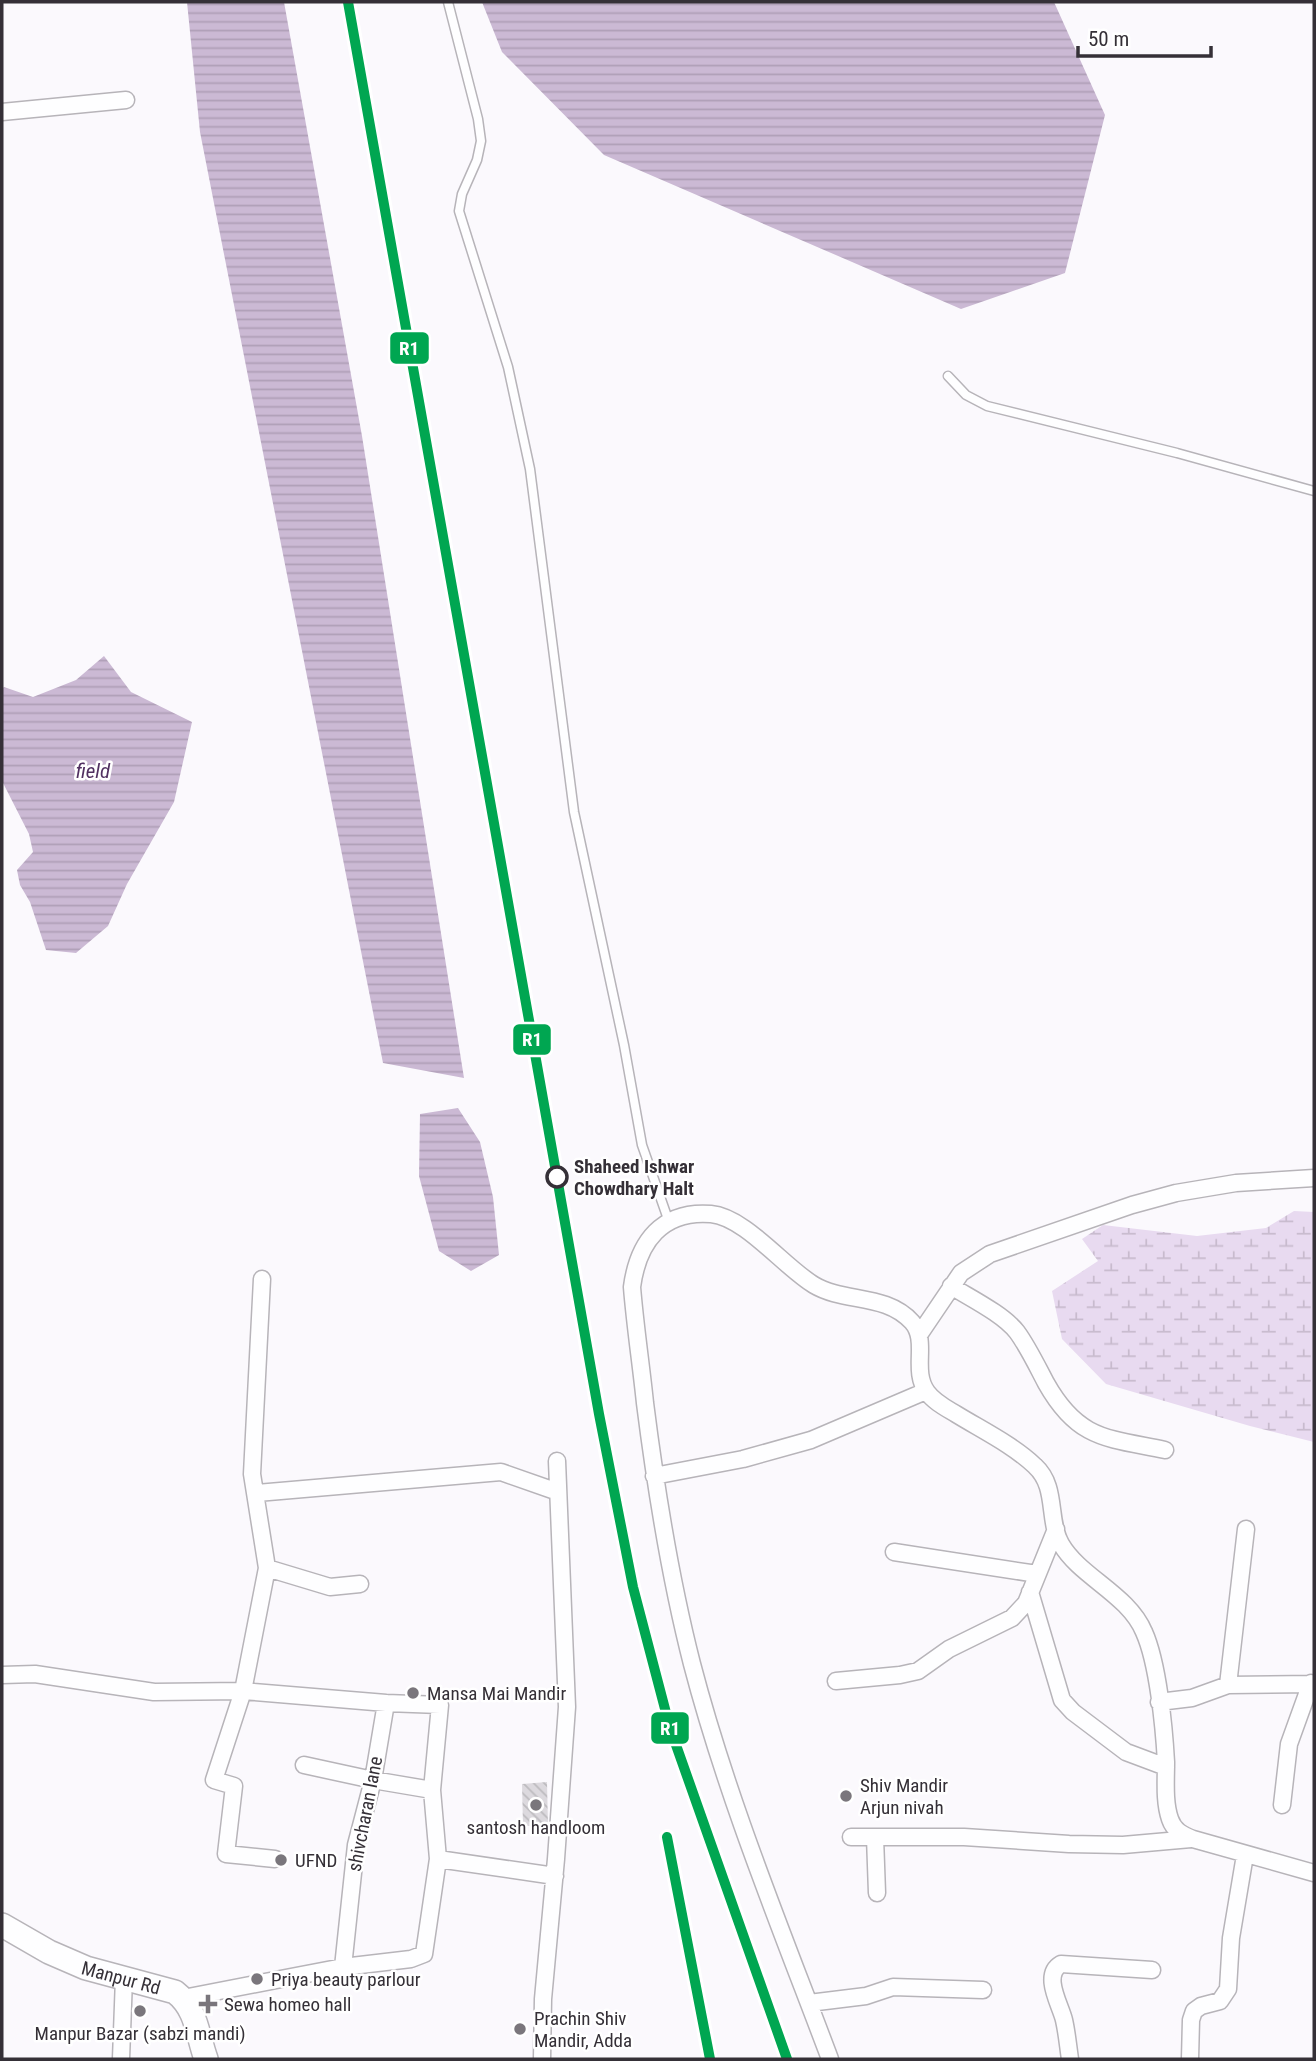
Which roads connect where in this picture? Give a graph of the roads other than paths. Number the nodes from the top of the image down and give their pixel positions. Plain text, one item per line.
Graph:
1 (448, 2) edge
2 (126, 100) dead end
3 (2, 112) edge
4 (948, 376) dead end
5 (1314, 491) edge
6 (1314, 1178) edge
7 (669, 1222) junction
8 (261, 1279) dead end
9 (951, 1286) junction
10 (919, 1335) junction
11 (926, 1391) junction
12 (1165, 1450) dead end
13 (557, 1461) dead end
14 (654, 1476) junction
15 (558, 1492) junction
16 (257, 1493) junction
17 (1056, 1529) junction
18 (1246, 1529) dead end
19 (894, 1552) dead end
20 (267, 1568) junction
21 (1037, 1574) junction
22 (360, 1584) dead end
23 (1030, 1592) junction
24 (2, 1675) edge
25 (836, 1681) dead end
26 (1312, 1684) edge
27 (1228, 1685) junction
28 (243, 1691) junction
29 (1159, 1702) junction
30 (386, 1703) junction
31 (304, 1765) dead end
32 (1166, 1767) junction
33 (373, 1780) junction
34 (432, 1790) junction
35 (1282, 1805) dead end
36 (851, 1837) dead end
37 (875, 1837) junction
38 (1193, 1839) junction
39 (1245, 1855) junction
40 (275, 1859) dead end
41 (439, 1859) junction
42 (1314, 1873) edge
43 (555, 1876) junction
44 (877, 1893) dead end
45 (2, 1925) edge
46 (343, 1967) junction
47 (1152, 1970) dead end
48 (124, 1978) junction
49 (983, 1990) dead end
50 (183, 1998) junction
51 (809, 2003) junction
52 (121, 2059) edge
53 (206, 2059) edge
54 (542, 2059) edge
55 (830, 2059) edge
56 (1070, 2059) edge
57 (1190, 2059) edge

1 - 7 lane
2 - 3 street
4 - 5 lane
6 - 9 street
7 - 10 street
7 - 14 street
8 - 16 street
9 - 10 street
9 - 12 street
10 - 11 street
11 - 14 street
11 - 17 street
13 - 15 street
14 - 51 street
15 - 16 street
15 - 43 street
16 - 20 street
17 - 21 street
17 - 29 street
18 - 27 street
19 - 21 street
20 - 22 street
20 - 28 street
21 - 23 street
23 - 25 street
23 - 32 street
24 - 28 street
26 - 27 street
26 - 35 street
27 - 29 street
28 - 30 street
28 - 40 street
29 - 32 street
30 - 33 street, shivcharan lane
30 - 34 street
31 - 33 street
32 - 38 street
33 - 34 street
33 - 46 street, shivcharan lane
34 - 41 street
36 - 37 street
37 - 38 street
37 - 44 street
38 - 39 street
39 - 42 street
39 - 57 street
41 - 43 street
41 - 46 street
43 - 54 street
45 - 48 main road, Manpur Rd
46 - 50 street
47 - 56 street
48 - 50 main road, Manpur Rd
48 - 52 street
49 - 51 street
50 - 53 main road, Manpur Rd
51 - 55 street

